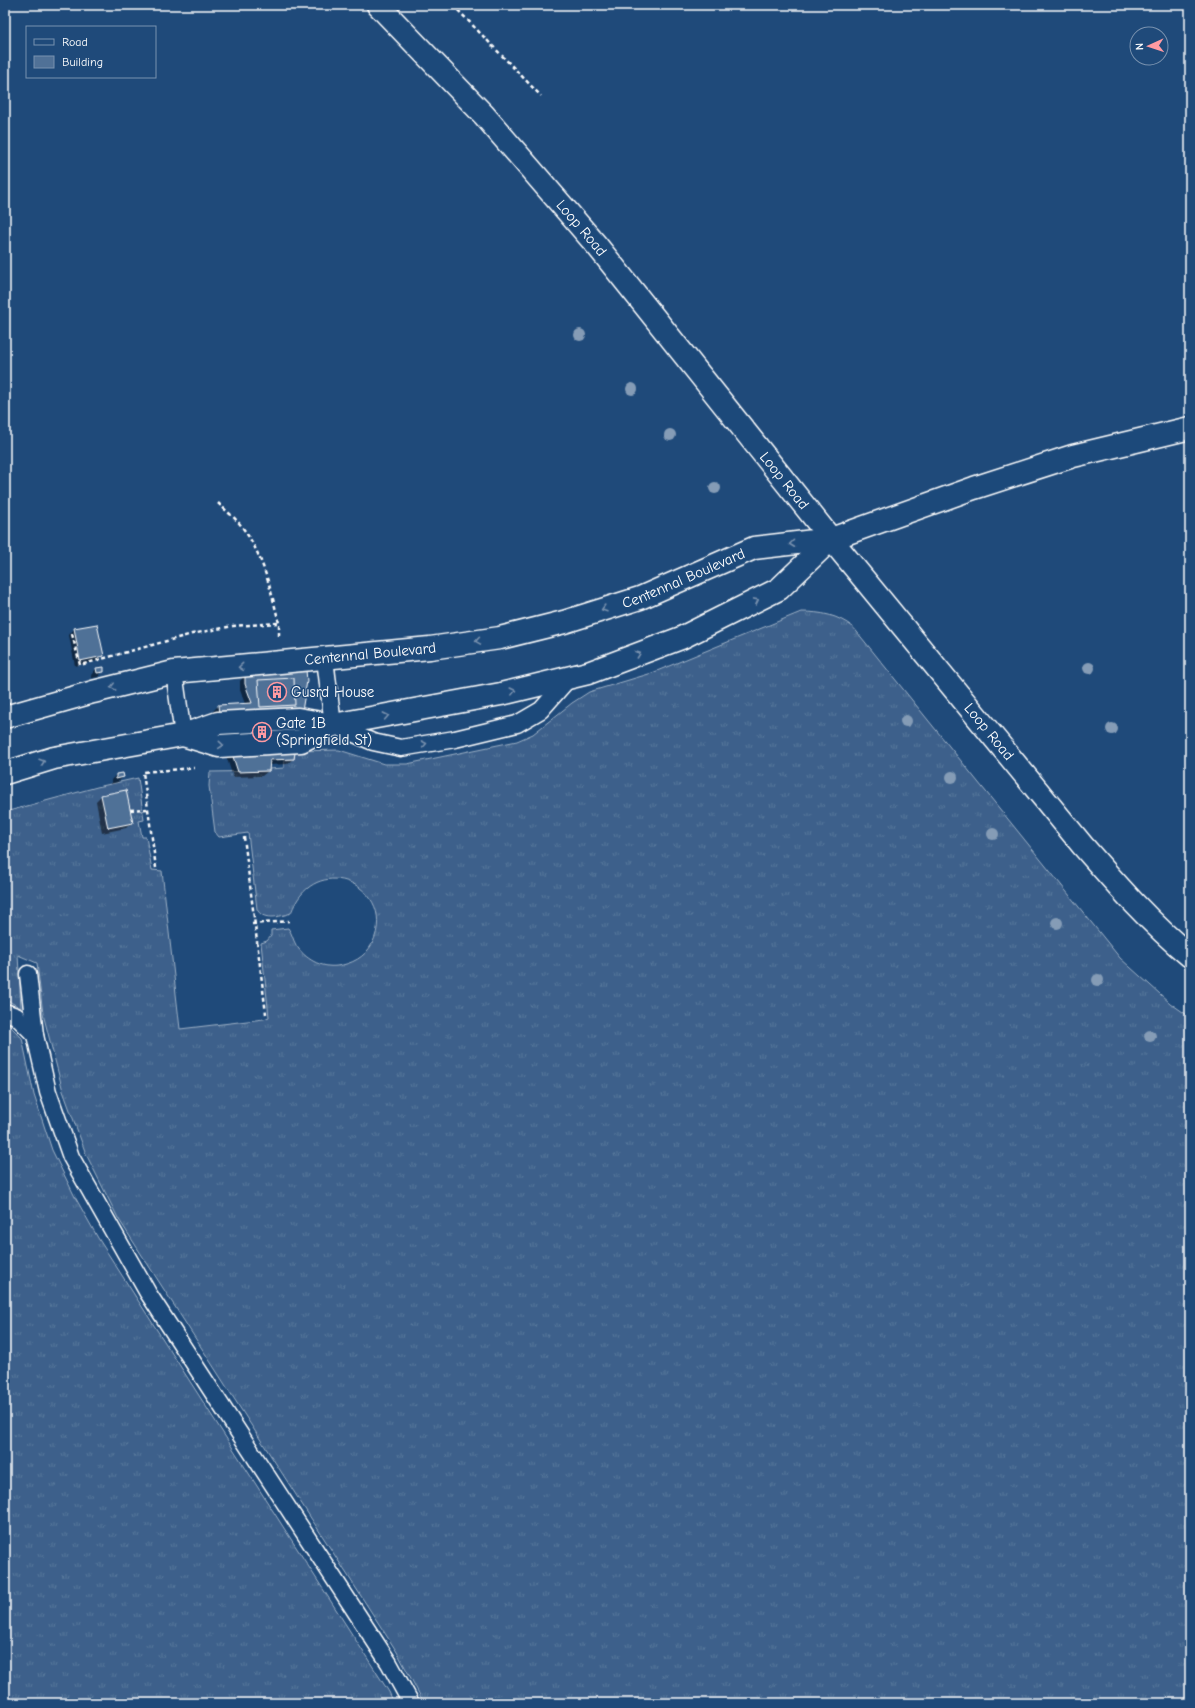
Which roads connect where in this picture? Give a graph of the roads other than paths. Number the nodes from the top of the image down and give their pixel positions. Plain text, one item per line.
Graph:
1 (378, 5) edge
2 (1190, 428) edge
3 (831, 539) junction
4 (325, 659) junction
5 (174, 672) junction
6 (570, 677) junction
7 (5, 717) edge
8 (333, 725) junction
9 (183, 735) junction
10 (5, 773) edge
11 (1190, 956) edge
12 (28, 974) dead end
13 (5, 1012) edge
14 (35, 1035) junction
15 (411, 1703) edge

1 - 3 street, Loop Road
2 - 3 street
3 -> 4 street, Centennal Boulevard
6 -> 3 street
3 - 11 street, Loop Road
4 -> 5 street, Centennal Boulevard
4 - 8 lane
5 -> 7 street, Centennal Boulevard
5 - 9 lane
8 -> 6 street
8 -> 6 lane
9 -> 8 street
10 -> 9 street
12 - 14 lane
13 - 14 lane
14 - 15 lane

